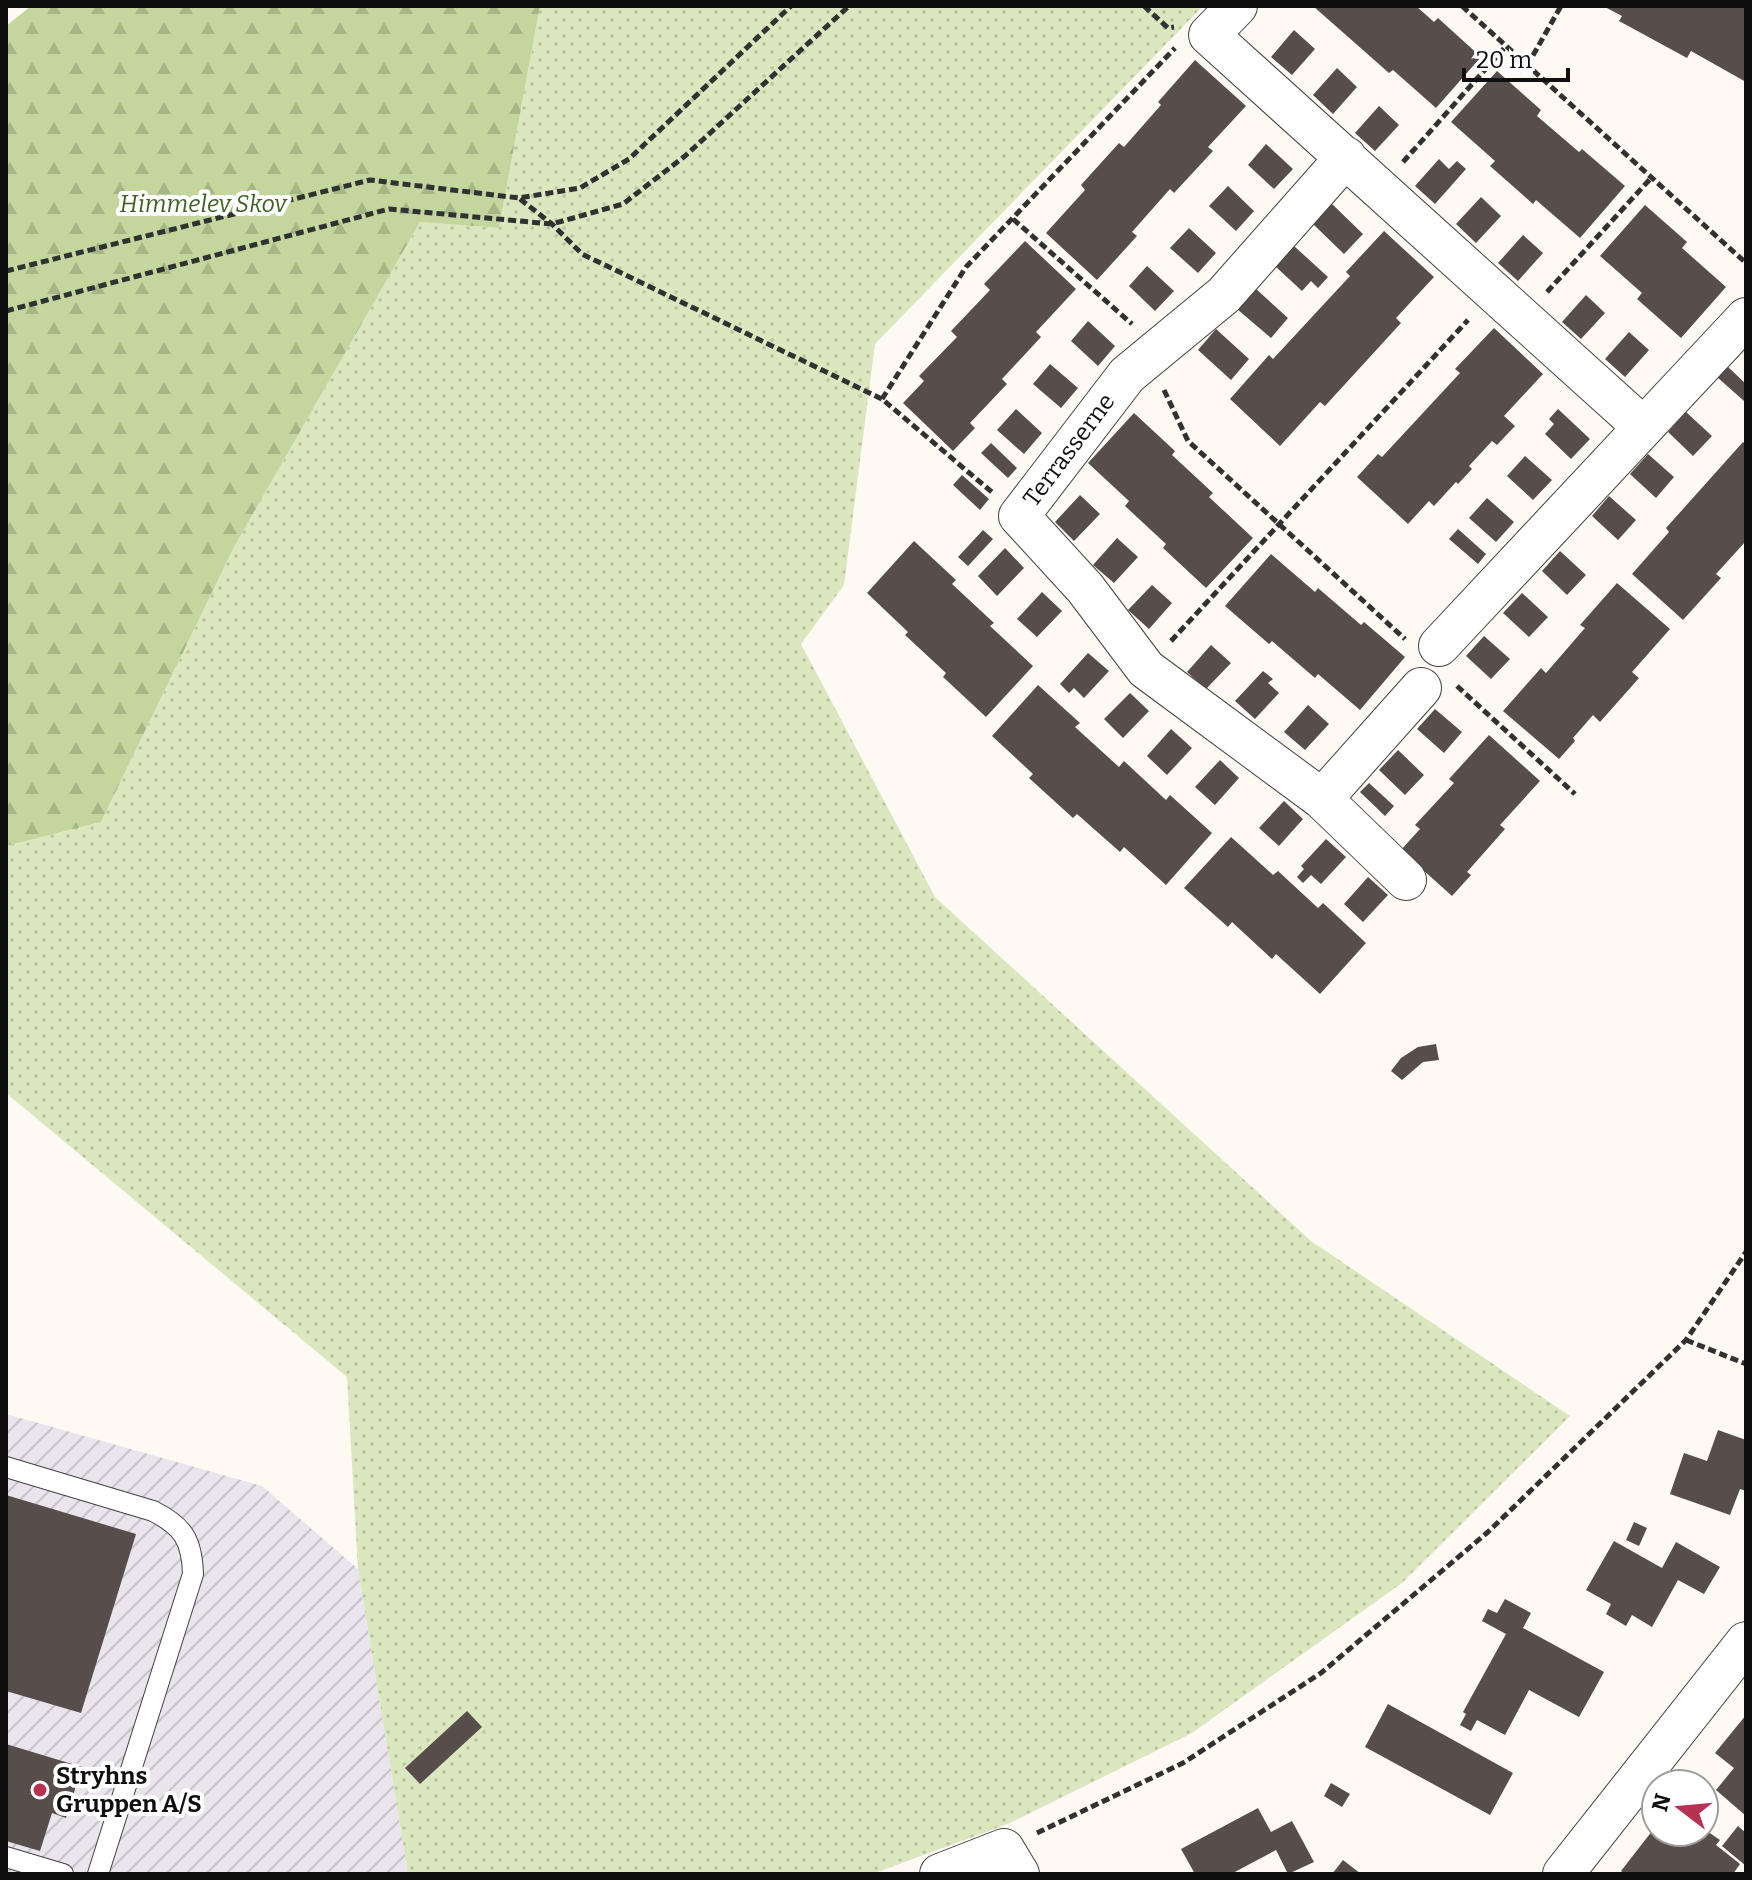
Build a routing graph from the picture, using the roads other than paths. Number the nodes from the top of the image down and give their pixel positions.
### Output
1 (1237, 6) edge
2 (1346, 157) junction
3 (1746, 318) edge
4 (1642, 426) junction
5 (1423, 644) road end
6 (1437, 686) road end
7 (1322, 799) junction
8 (1406, 880) dead end
9 (6, 1467) edge
10 (1746, 1642) edge
11 (6, 1857) edge
12 (1012, 1862) edge
13 (63, 1874) edge
14 (98, 1874) edge
15 (940, 1874) edge
16 (1563, 1874) edge

1 - 2 street
2 - 4 street
2 - 7 street, Terrasserne
3 - 4 street
4 - 5 street
6 - 7 street
7 - 8 street, Terrasserne
9 - 14 lane
10 - 16 street
11 - 13 lane
12 - 15 street

